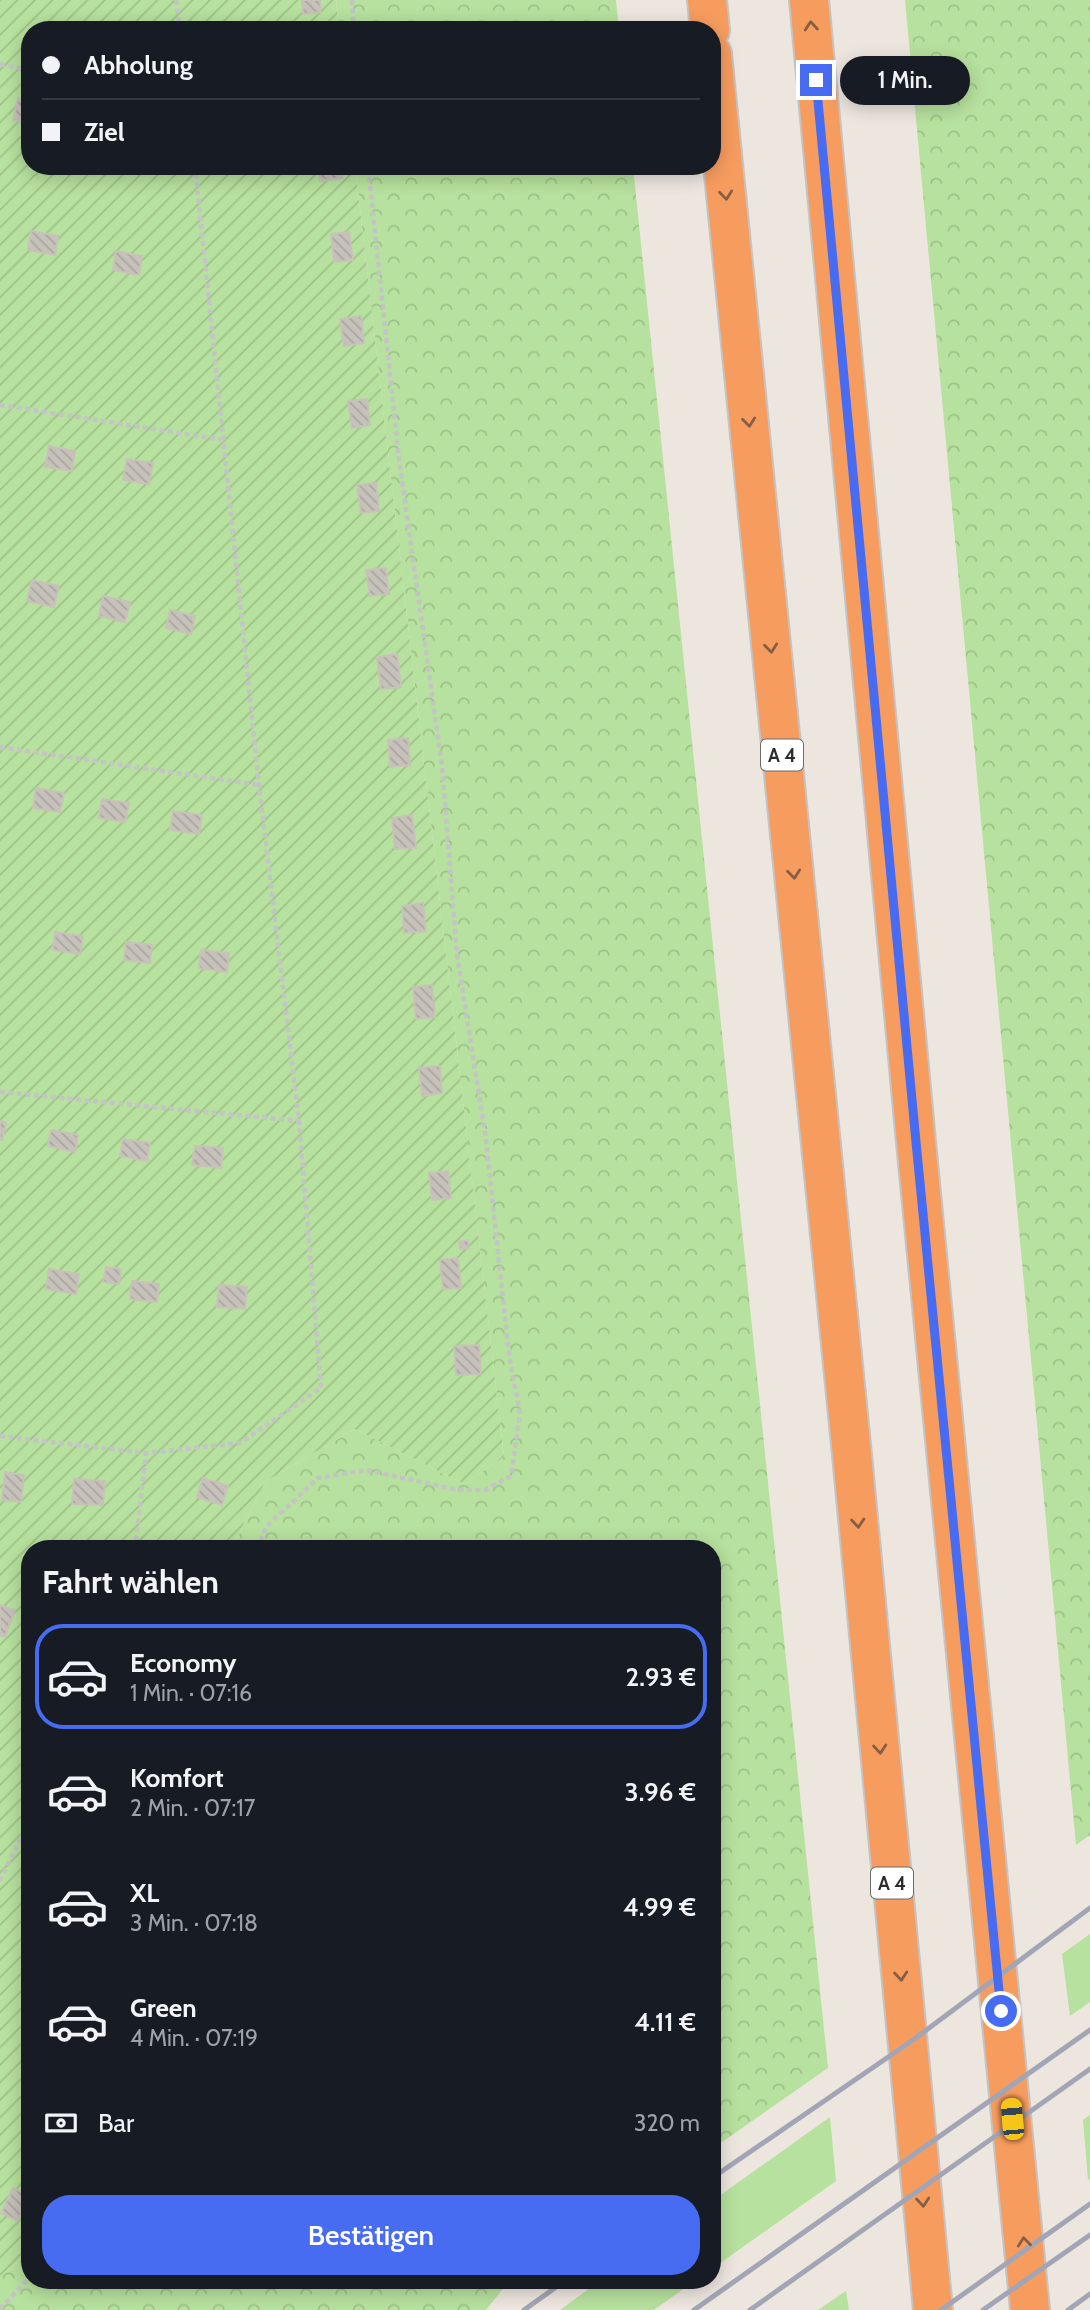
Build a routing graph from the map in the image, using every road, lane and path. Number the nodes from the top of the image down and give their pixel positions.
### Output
1 (176, 0) edge
2 (352, 0) edge
3 (707, 0) edge
4 (809, 0) edge
5 (179, 21) edge
6 (353, 21) edge
7 (709, 21) edge
8 (0, 64) edge
9 (21, 69) edge
10 (721, 144) edge
11 (196, 175) edge
12 (369, 175) edge
13 (0, 405) edge
14 (224, 440) junction
15 (0, 747) edge
16 (259, 785) junction
17 (0, 1092) edge
18 (299, 1121) junction
19 (0, 1436) edge
20 (146, 1453) junction
21 (136, 1540) edge
22 (261, 1540) edge
23 (21, 1837) edge
24 (0, 1881) edge
25 (21, 2287) edge
26 (0, 2309) edge
27 (933, 2310) edge
28 (1030, 2310) edge

1 - 5 path
2 - 6 path
3 - 7 highway
28 -> 4 highway
8 - 9 path
10 -> 27 highway, A 4
11 - 14 path
12 - 22 path
13 - 14 path
14 - 16 path
15 - 16 path
16 - 18 path
17 - 18 path
18 - 20 path
19 - 20 path
20 - 21 path
23 - 24 path
25 - 26 path

